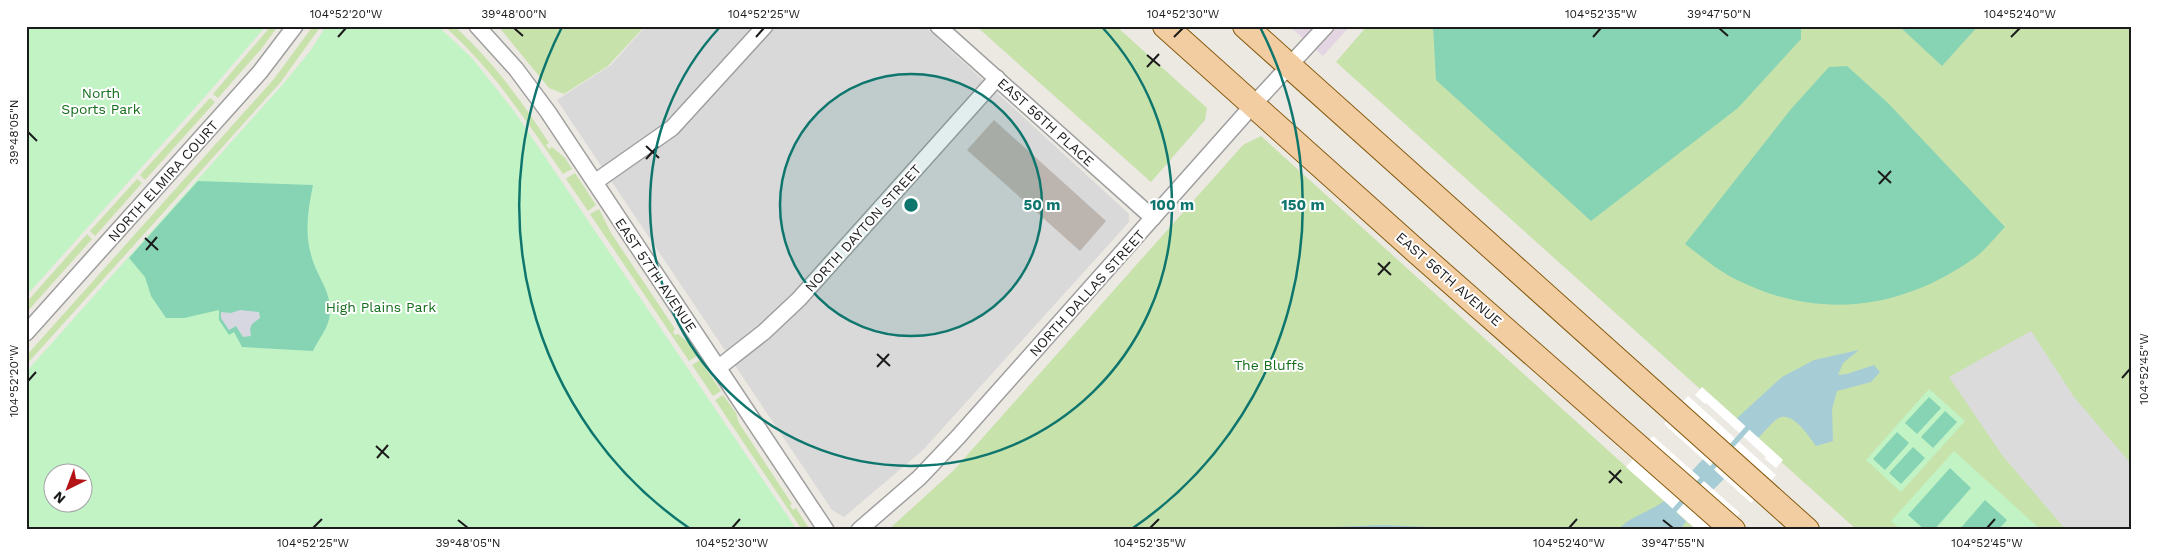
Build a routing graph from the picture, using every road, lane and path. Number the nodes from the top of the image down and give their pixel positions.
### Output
1 (295, 26) edge
2 (477, 26) edge
3 (765, 26) edge
4 (938, 26) edge
5 (1166, 26) edge
6 (1245, 26) edge
7 (1326, 26) edge
8 (1290, 66) junction
9 (997, 78) junction
10 (1253, 105) junction
11 (595, 182) junction
12 (1153, 218) junction
13 (26, 333) edge
14 (718, 368) junction
15 (1731, 528) edge
16 (826, 530) edge
17 (859, 530) edge
18 (1807, 530) edge

1 - 13 street, NORTH ELMIRA COURT
2 - 11 street, EAST 57TH AVENUE
3 - 11 street
4 - 9 street, EAST 56TH PLACE
5 - 10 main road, EAST 56TH AVENUE
6 - 8 main road
7 - 8 street, NORTH DALLAS STREET
8 - 10 street, NORTH DALLAS STREET
8 - 18 main road
9 - 12 street, EAST 56TH PLACE
9 - 14 street, NORTH DAYTON STREET
10 - 12 street, NORTH DALLAS STREET
10 - 15 main road, EAST 56TH AVENUE
11 - 14 street, EAST 57TH AVENUE
12 - 17 street, NORTH DALLAS STREET
14 - 16 street, EAST 57TH AVENUE

